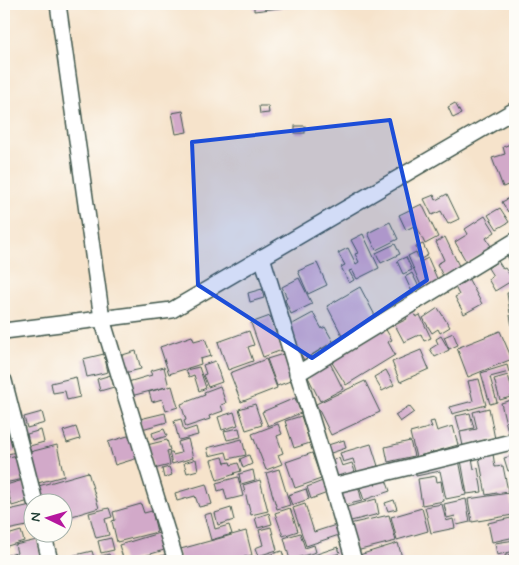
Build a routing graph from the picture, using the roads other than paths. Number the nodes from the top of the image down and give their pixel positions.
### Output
1 (58, 4) edge
2 (515, 110) edge
3 (515, 240) edge
4 (262, 257) junction
5 (102, 319) junction
6 (4, 331) edge
7 (298, 374) junction
8 (4, 381) edge
9 (515, 441) edge
10 (332, 486) junction
11 (32, 492) edge
12 (45, 542) edge
13 (50, 561) edge
14 (176, 561) edge
15 (354, 561) edge

1 - 5 street
2 - 4 street
3 - 7 street
4 - 5 street
4 - 7 street
5 - 6 street
5 - 14 street
7 - 10 street
8 - 11 street
9 - 10 street
10 - 15 street
12 - 13 street

